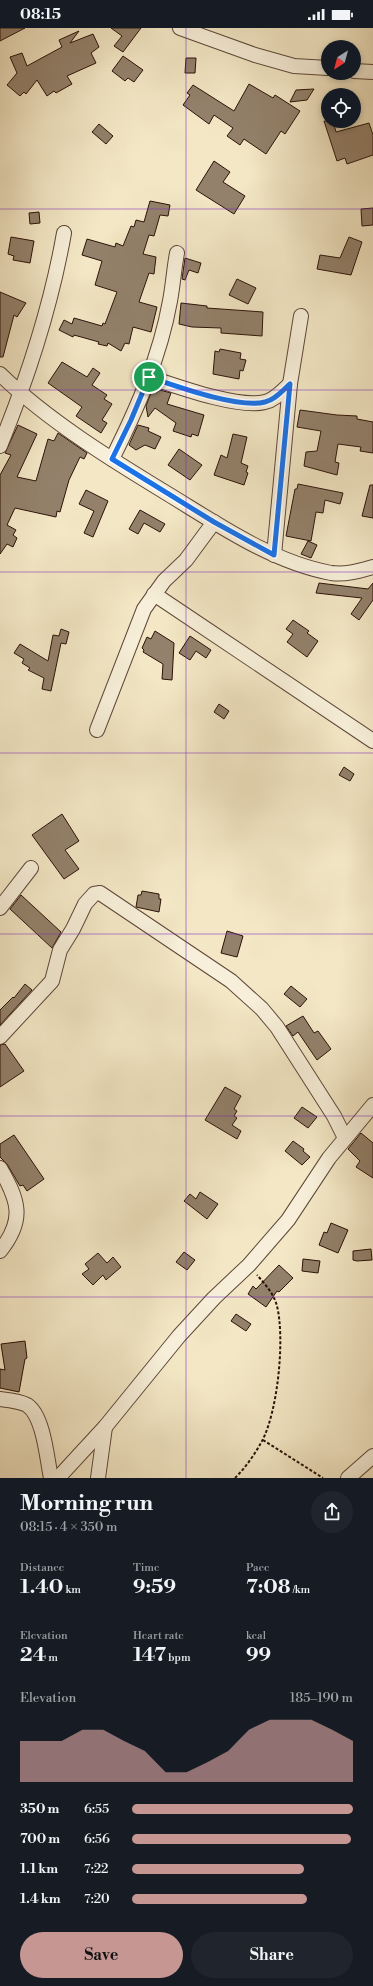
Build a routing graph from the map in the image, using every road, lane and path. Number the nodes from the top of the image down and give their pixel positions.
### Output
1 (180, 28) edge
2 (321, 68) edge
3 (361, 71) edge
4 (373, 72) edge
5 (64, 233) dead end
6 (177, 253) dead end
7 (301, 316) dead end
8 (0, 374) edge
9 (149, 377) junction
10 (290, 384) junction
11 (20, 394) junction
12 (0, 446) edge
13 (112, 459) junction
14 (214, 522) junction
15 (274, 555) junction
16 (373, 567) edge
17 (154, 594) junction
18 (98, 730) dead end
19 (373, 741) edge
20 (31, 868) dead end
21 (0, 908) edge
22 (2, 1032) edge
23 (373, 1105) edge
24 (345, 1138) junction
25 (0, 1168) edge
26 (0, 1251) edge
27 (249, 1265) junction
28 (0, 1399) edge
29 (105, 1426) junction
30 (263, 1440) junction
31 (373, 1456) edge
32 (51, 1478) edge
33 (58, 1478) edge
34 (98, 1478) edge
35 (235, 1478) edge
36 (323, 1478) edge
37 (348, 1478) edge

1 - 2 street
3 - 4 street
5 - 11 street
6 - 9 street
7 - 10 street
8 - 11 street
9 - 10 street
9 - 13 street
10 - 15 street
11 - 12 street
11 - 13 street
13 - 14 street
14 - 15 street
14 - 17 street
15 - 16 street
17 - 18 street
17 - 19 street
20 - 21 street
22 - 24 street
23 - 24 street
24 - 27 street
25 - 26 street
27 - 29 street
27 - 30 path
28 - 32 street
29 - 33 street
29 - 34 street
30 - 35 path
30 - 36 path
31 - 37 street

